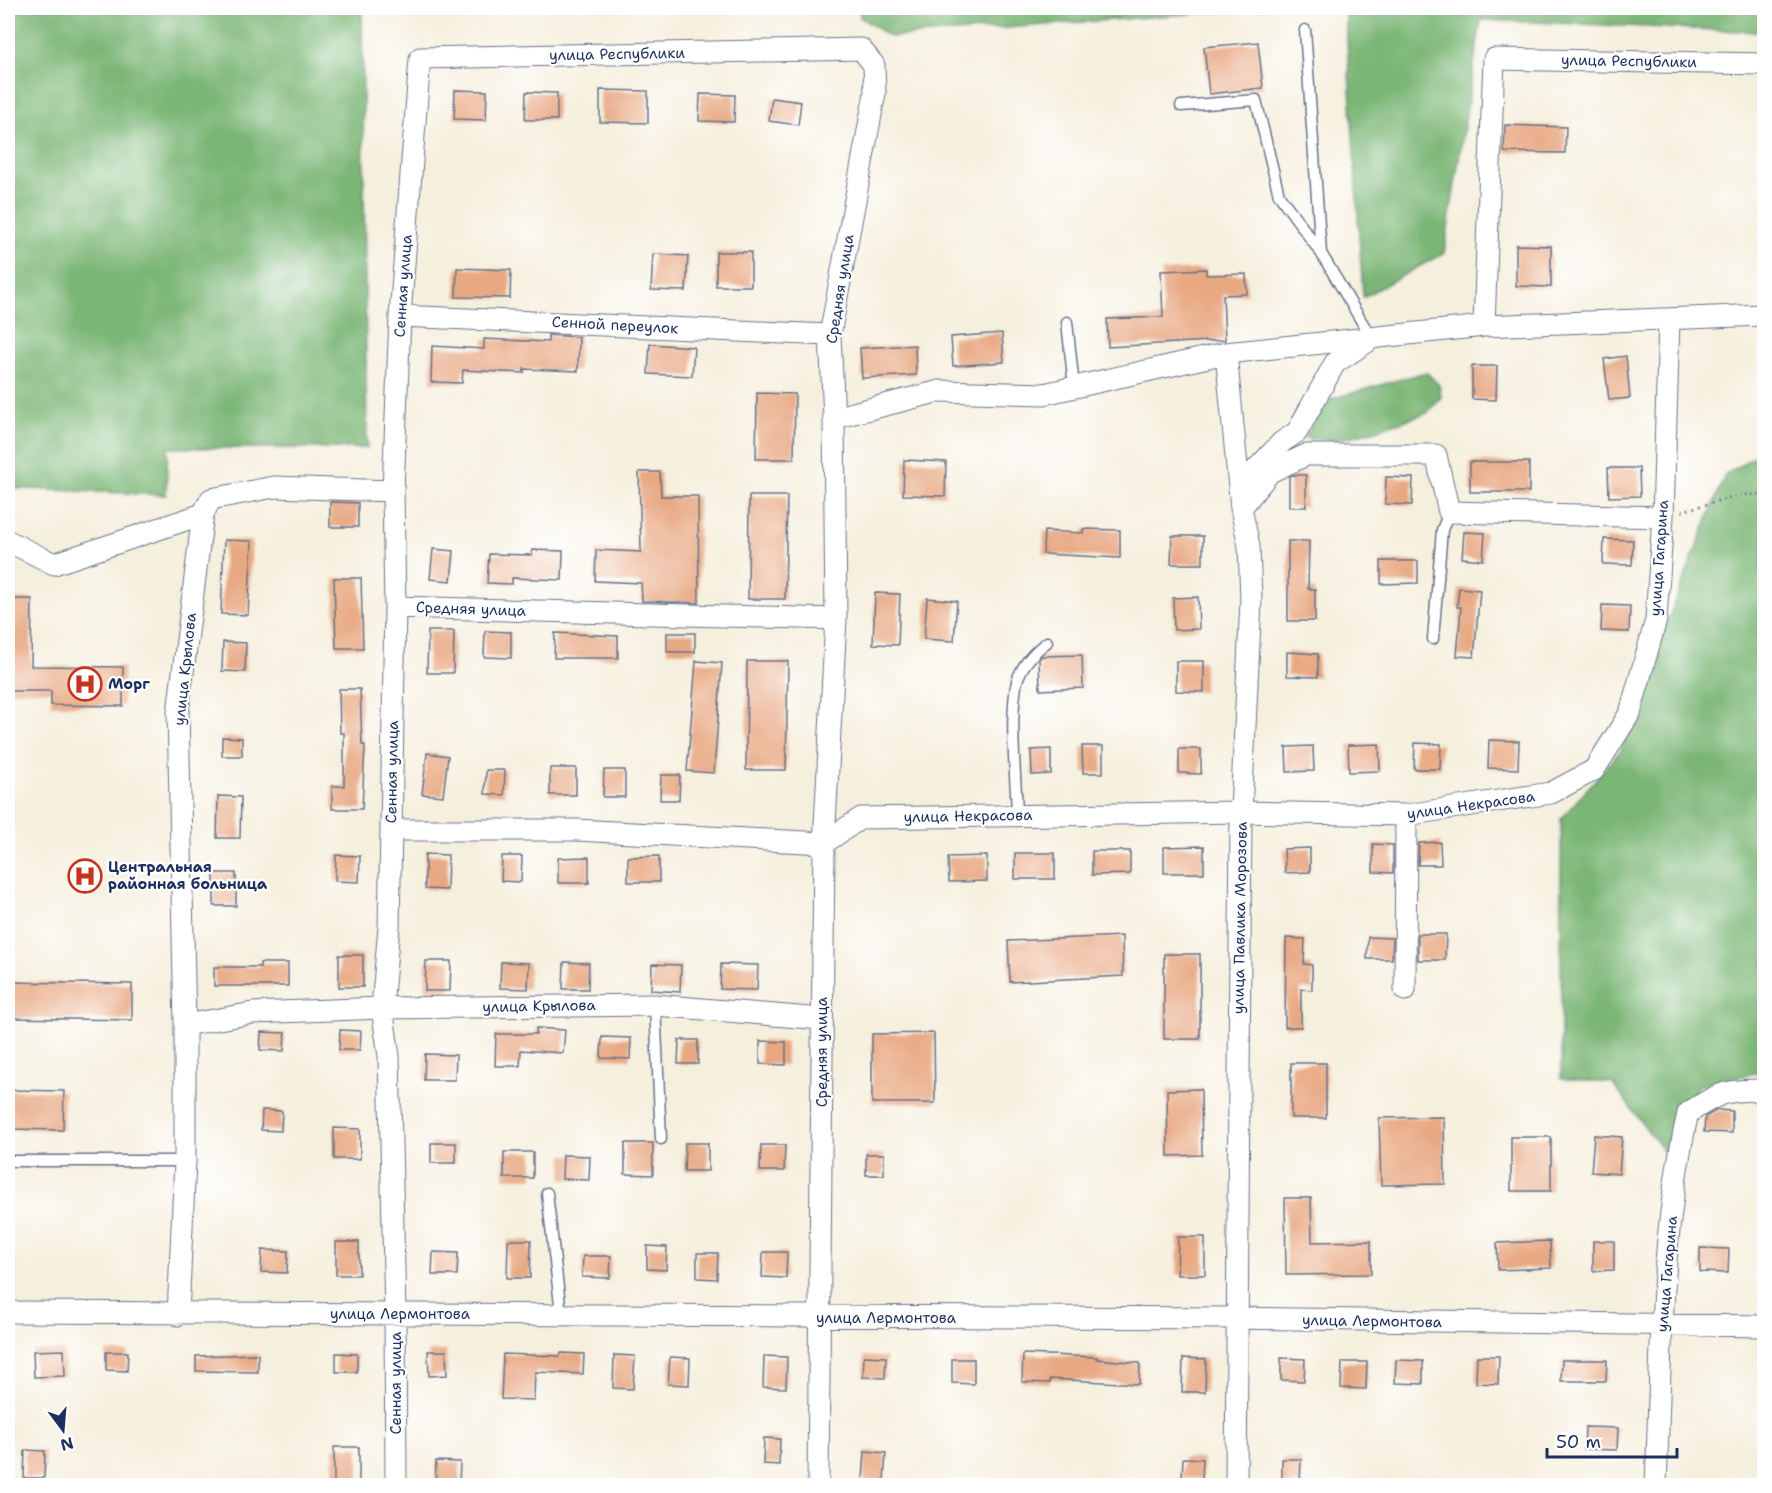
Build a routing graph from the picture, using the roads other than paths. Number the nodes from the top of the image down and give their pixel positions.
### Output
1 (1305, 30) dead end
2 (813, 51) joint
3 (420, 58) joint
4 (1764, 64) edge
5 (1181, 106) dead end
6 (1321, 253) junction
7 (1764, 315) edge
8 (400, 316) junction
9 (1669, 320) junction
10 (1066, 322) dead end
11 (1484, 326) junction
12 (830, 335) junction
13 (1372, 339) junction
14 (1226, 353) junction
15 (1074, 387) junction
16 (834, 418) junction
17 (393, 491) junction
18 (1241, 508) junction
19 (1449, 513) junction
20 (203, 514) junction
21 (1663, 517) junction
22 (8, 541) edge
23 (395, 607) junction
24 (836, 619) junction
25 (1433, 639) dead end
26 (1047, 642) dead end
27 (1551, 793) joint
28 (1241, 812) junction
29 (1017, 815) junction
30 (1406, 815) junction
31 (391, 830) junction
32 (824, 843) junction
33 (1405, 990) dead end
34 (655, 1005) junction
35 (382, 1008) junction
36 (822, 1018) junction
37 (185, 1025) junction
38 (1764, 1090) edge
39 (661, 1139) dead end
40 (8, 1161) edge
41 (185, 1161) junction
42 (547, 1194) dead end
43 (8, 1312) edge
44 (561, 1313) junction
45 (178, 1314) junction
46 (396, 1314) junction
47 (820, 1318) junction
48 (1235, 1318) junction
49 (1662, 1326) junction
50 (1764, 1326) edge
51 (396, 1485) edge
52 (818, 1485) edge
53 (1236, 1485) edge
54 (1656, 1485) edge

1 - 6 lane
2 - 3 street, улица Республики
2 - 12 street, Средняя улица
3 - 8 street, Сенная улица
4 - 11 street, улица Республики
5 - 6 lane
6 - 13 lane
7 - 9 street
8 - 12 street, Сенной переулок
8 - 17 street, Сенная улица
9 - 11 street
9 - 21 street, улица Гагарина
10 - 15 lane
11 - 13 street
12 - 16 street, Средняя улица
13 - 14 street
13 - 18 street
14 - 15 street
14 - 18 street, улица Павлика Морозова
15 - 16 street
16 - 24 street, Средняя улица
17 - 20 street
17 - 23 street, Сенная улица
18 - 19 street
18 - 28 street, улица Павлика Морозова
19 - 21 street
19 - 25 lane
20 - 22 street
20 - 37 street, улица Крылова
21 - 27 street, улица Гагарина
23 - 24 street, Средняя улица
23 - 31 street, Сенная улица
24 - 32 street, Средняя улица
26 - 29 lane
27 - 30 street, улица Некрасова
28 - 29 street, улица Некрасова
28 - 30 street, улица Некрасова
28 - 48 street, улица Павлика Морозова
29 - 32 street, улица Некрасова
30 - 33 street
31 - 32 street
31 - 35 street, Сенная улица
32 - 36 street, Средняя улица
34 - 35 street, улица Крылова
34 - 36 street, улица Крылова
34 - 39 lane
35 - 37 street, улица Крылова
35 - 46 street, Сенная улица
36 - 47 street, Средняя улица
37 - 41 street, улица Крылова
38 - 49 street, улица Гагарина
40 - 41 lane
41 - 45 street, улица Крылова
42 - 44 lane
43 - 45 street, улица Лермонтова
44 - 46 street, улица Лермонтова
44 - 47 street, улица Лермонтова
45 - 46 street, улица Лермонтова
46 - 51 street, Сенная улица
47 - 48 street, улица Лермонтова
47 - 52 street, Средняя улица
48 - 49 street, улица Лермонтова
48 - 53 street, улица Павлика Морозова
49 - 50 street, улица Лермонтова
49 - 54 street, улица Гагарина

